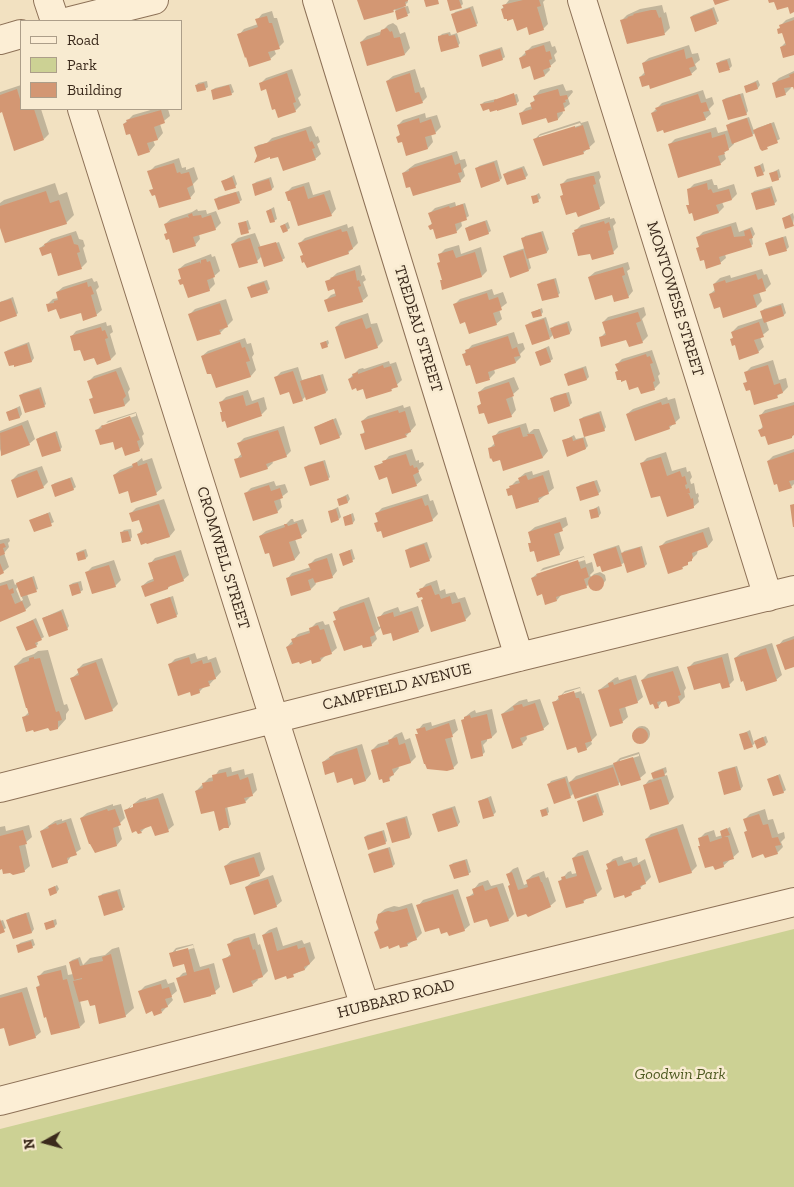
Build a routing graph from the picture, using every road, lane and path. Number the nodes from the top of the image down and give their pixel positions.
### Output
1 (48, 0) edge
2 (154, 0) edge
3 (317, 0) edge
4 (582, 0) edge
5 (55, 20) edge
6 (74, 20) edge
7 (20, 34) edge
8 (0, 40) edge
9 (82, 110) edge
10 (781, 594) edge
11 (519, 657) junction
12 (273, 718) junction
13 (2, 781) edge
14 (794, 902) edge
15 (366, 1006) junction
16 (0, 1101) edge

1 - 5 street
2 - 6 street
3 - 11 street, TREDEAU STREET
4 - 10 street, MONTOWESE STREET
7 - 8 street
9 - 12 street, CROMWELL STREET
10 - 11 street, CAMPFIELD AVENUE
11 - 12 street, CAMPFIELD AVENUE
12 - 13 street, CAMPFIELD AVENUE
12 - 15 street, CROMWELL STREET
14 - 15 street, HUBBARD ROAD
15 - 16 street, HUBBARD ROAD

